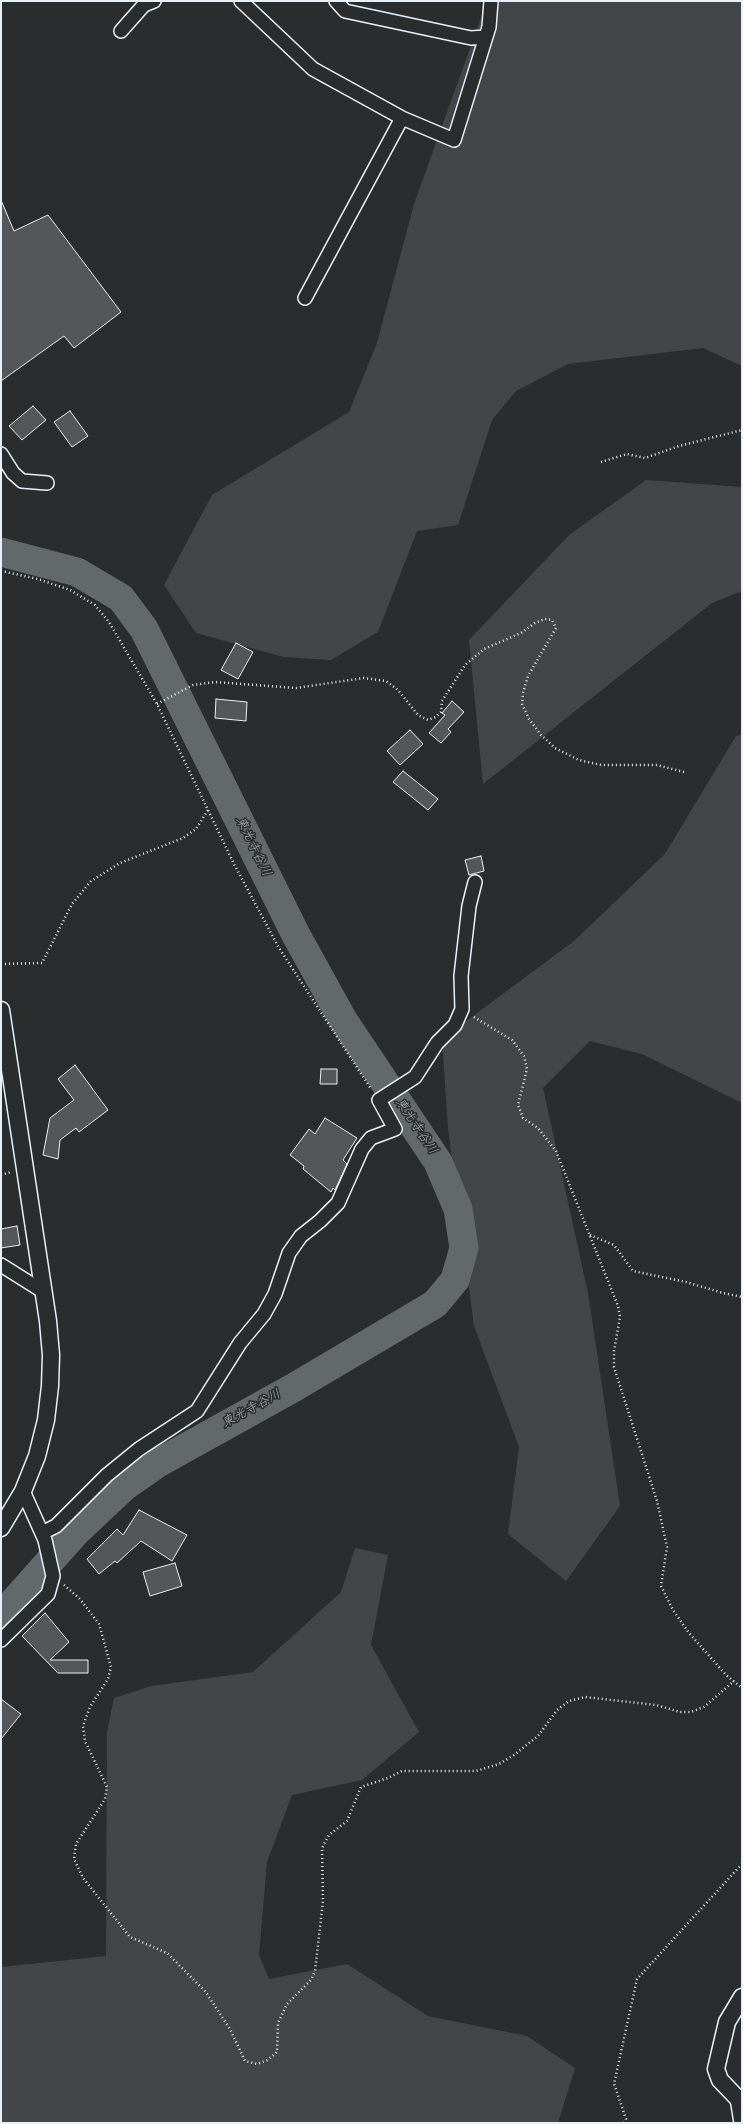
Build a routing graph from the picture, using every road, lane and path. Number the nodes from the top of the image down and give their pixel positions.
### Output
1 (154, 1) edge
2 (241, 1) edge
3 (336, 1) edge
4 (491, 1) edge
5 (253, 6) edge
6 (121, 31) dead end
7 (486, 37) junction
8 (402, 118) junction
9 (305, 298) dead end
10 (742, 430) edge
11 (1, 454) edge
12 (601, 462) dead end
13 (47, 483) dead end
14 (1, 571) edge
15 (157, 704) junction
16 (684, 772) dead end
17 (208, 810) junction
18 (475, 882) dead end
19 (1, 964) edge
20 (462, 1009) junction
21 (1, 1010) edge
22 (379, 1100) junction
23 (589, 1234) junction
24 (1, 1265) edge
25 (44, 1292) junction
26 (742, 1297) edge
27 (23, 1491) junction
28 (1, 1528) edge
29 (43, 1537) junction
30 (53, 1576) junction
31 (1, 1640) edge
32 (734, 1681) junction
33 (742, 1688) edge
34 (742, 1864) edge
35 (742, 1997) edge
36 (740, 2100) edge
37 (624, 2123) edge
38 (741, 2123) edge

1 - 6 street
2 - 5 street
3 - 7 street
4 - 7 street
5 - 8 street
7 - 8 street
8 - 9 street
10 - 12 path
11 - 13 street
14 - 15 path
15 - 16 path
15 - 17 path
17 - 19 path
17 - 22 path
18 - 20 street
20 - 22 street
20 - 23 path
21 - 25 street
22 - 29 street
23 - 26 path
23 - 32 path
24 - 25 street
25 - 27 street
27 - 28 street
27 - 29 street
29 - 30 street
30 - 31 street
30 - 32 path
32 - 33 path
34 - 37 path
35 - 36 street
36 - 38 street

